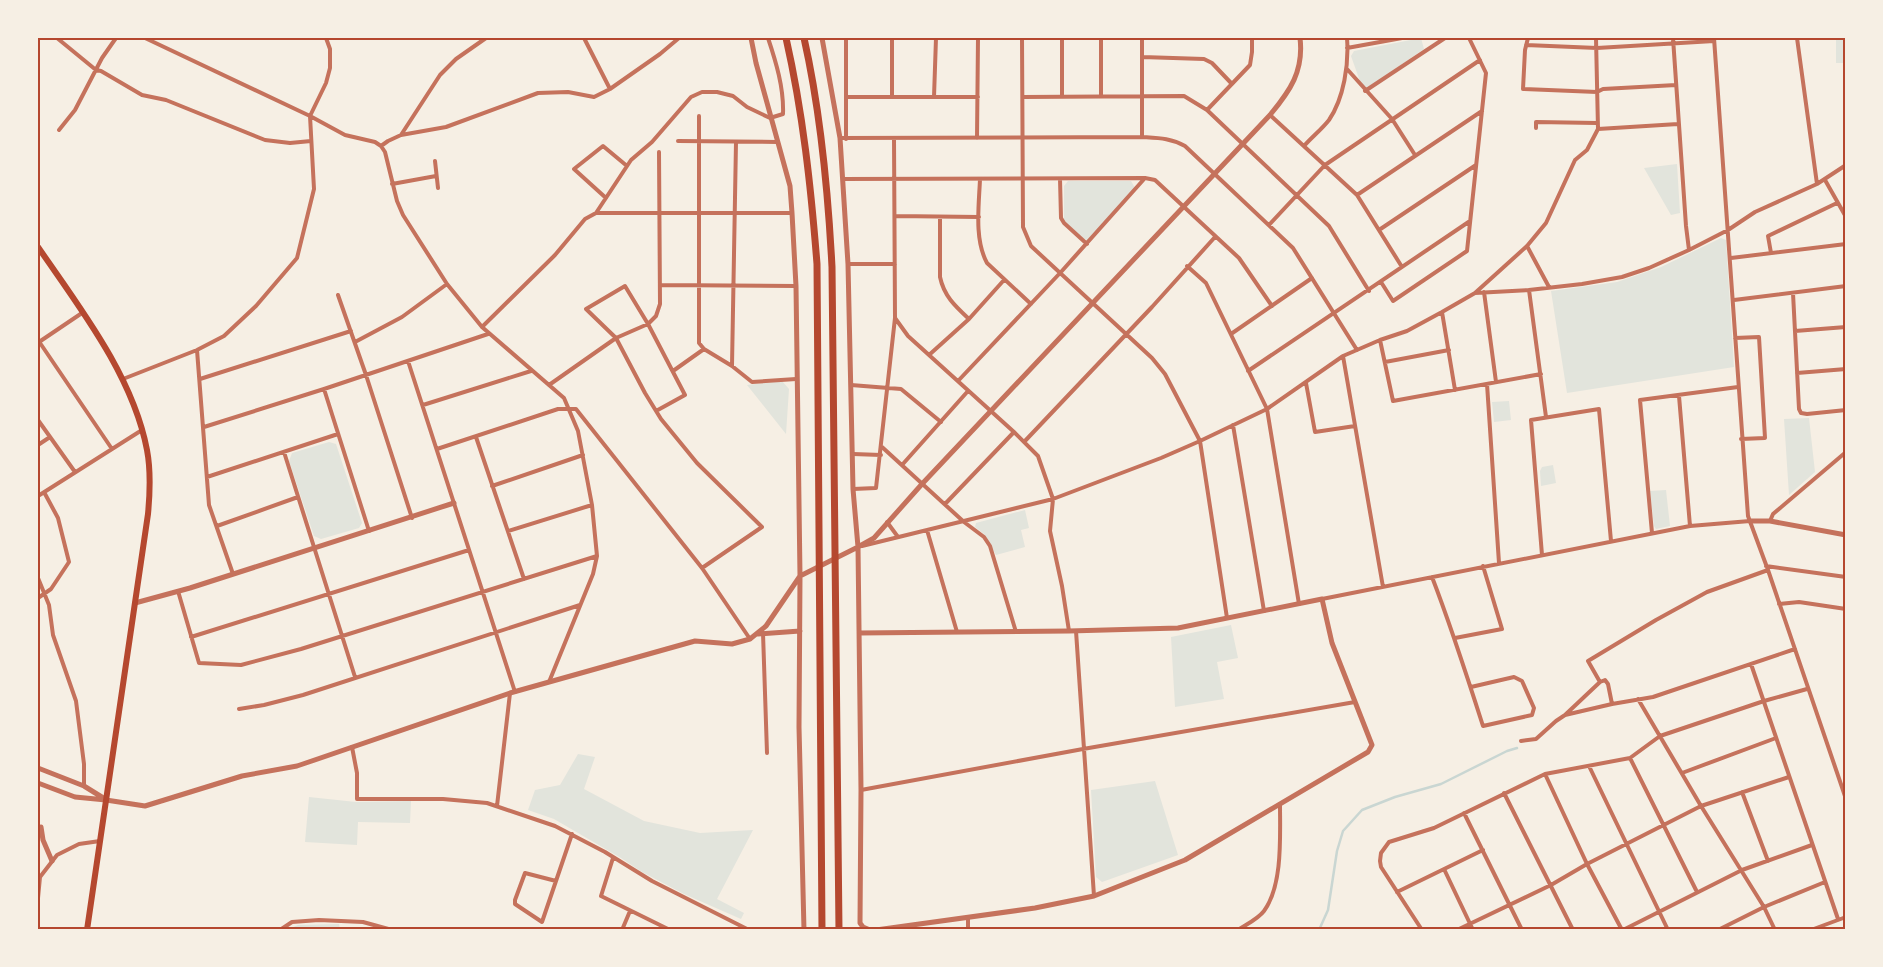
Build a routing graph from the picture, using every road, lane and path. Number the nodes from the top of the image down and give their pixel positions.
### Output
1 (58, 38) edge
2 (116, 38) edge
3 (144, 38) edge
4 (326, 38) edge
5 (486, 38) edge
6 (584, 38) edge
7 (679, 38) edge
8 (751, 38) edge
9 (768, 38) edge
10 (786, 38) edge
11 (804, 38) edge
12 (822, 38) edge
13 (846, 38) edge
14 (892, 38) edge
15 (936, 38) edge
16 (978, 38) edge
17 (1022, 38) edge
18 (1062, 38) edge
19 (1100, 38) edge
20 (1142, 38) edge
21 (1252, 38) edge
22 (1300, 38) edge
23 (1347, 38) edge
24 (1402, 38) edge
25 (1445, 38) edge
26 (1469, 38) edge
27 (1528, 38) edge
28 (1596, 38) edge
29 (1673, 38) edge
30 (1797, 38) edge
31 (1714, 39) edge
32 (1674, 43) junction
33 (1526, 45) junction
34 (1348, 48) junction
35 (1597, 48) junction
36 (1142, 57) junction
37 (1480, 60) junction
38 (96, 70) junction
39 (1347, 70) junction
40 (1232, 84) junction
41 (1676, 85) junction
42 (610, 89) junction
43 (1365, 91) junction
44 (1596, 92) junction
45 (847, 97) junction
46 (892, 97) junction
47 (934, 97) junction
48 (978, 97) junction
49 (1022, 97) junction
50 (1062, 97) junction
51 (1101, 97) junction
52 (1142, 97) junction
53 (1207, 110) junction
54 (1482, 111) junction
55 (1270, 115) junction
56 (310, 116) junction
57 (699, 116) dead end
58 (770, 118) junction
59 (1392, 119) junction
60 (1597, 123) junction
61 (1678, 124) junction
62 (1536, 128) dead end
63 (1598, 129) junction
64 (59, 130) dead end
65 (401, 135) junction
66 (1142, 137) junction
67 (840, 138) junction
68 (846, 138) junction
69 (894, 138) junction
70 (977, 138) junction
71 (1023, 138) junction
72 (311, 141) junction
73 (678, 141) dead end
74 (699, 141) junction
75 (736, 142) junction
76 (777, 142) junction
77 (1242, 145) junction
78 (381, 146) junction
79 (1304, 146) junction
80 (659, 152) dead end
81 (1415, 155) junction
82 (435, 161) dead end
83 (1846, 164) edge
84 (1325, 165) junction
85 (1476, 165) junction
86 (627, 166) junction
87 (1214, 174) junction
88 (436, 176) junction
89 (1145, 178) junction
90 (843, 179) junction
91 (894, 179) junction
92 (980, 179) junction
93 (1023, 179) junction
94 (1060, 179) junction
95 (1825, 180) junction
96 (392, 184) junction
97 (1817, 184) junction
98 (438, 188) dead end
99 (1297, 195) junction
100 (1357, 195) junction
101 (606, 198) junction
102 (1837, 203) junction
103 (1184, 206) junction
104 (596, 213) junction
105 (660, 213) junction
106 (699, 213) junction
107 (735, 213) junction
108 (792, 213) junction
109 (895, 216) junction
110 (940, 217) junction
111 (1846, 217) edge
112 (979, 218) junction
113 (1470, 221) junction
114 (1269, 225) junction
115 (1379, 230) junction
116 (1728, 230) junction
117 (1215, 237) junction
118 (1087, 244) junction
119 (1846, 244) edge
120 (1527, 246) junction
121 (38, 248) edge
122 (1689, 250) junction
123 (1771, 253) junction
124 (1731, 258) junction
125 (848, 264) junction
126 (895, 264) junction
127 (1187, 266) junction
128 (1402, 267) junction
129 (1061, 272) junction
130 (1312, 278) junction
131 (1004, 280) junction
132 (1380, 282) junction
133 (448, 284) junction
134 (660, 285) junction
135 (699, 286) junction
136 (734, 286) junction
137 (796, 286) junction
138 (1846, 286) edge
139 (1549, 287) junction
140 (1528, 290) junction
141 (1369, 291) junction
142 (1484, 292) junction
143 (1475, 293) junction
144 (1793, 293) junction
145 (338, 295) dead end
146 (1734, 300) junction
147 (1093, 303) junction
148 (1030, 304) junction
149 (1272, 306) junction
150 (1442, 312) junction
151 (82, 313) junction
152 (1334, 313) junction
153 (895, 318) junction
154 (969, 319) junction
155 (648, 324) junction
156 (482, 327) junction
157 (1846, 327) edge
158 (351, 331) junction
159 (1795, 331) junction
160 (488, 334) junction
161 (1125, 334) junction
162 (1231, 334) junction
163 (616, 338) junction
164 (1735, 338) junction
165 (1380, 340) junction
166 (38, 341) edge
167 (355, 342) junction
168 (197, 350) junction
169 (704, 350) junction
170 (1356, 350) junction
171 (1448, 350) junction
172 (929, 354) junction
173 (1343, 356) junction
174 (408, 361) junction
175 (1385, 362) junction
176 (732, 366) junction
177 (1846, 369) edge
178 (532, 371) junction
179 (673, 371) junction
180 (1248, 371) junction
181 (1797, 372) junction
182 (1541, 374) junction
183 (366, 375) junction
184 (123, 379) junction
185 (796, 379) junction
186 (200, 380) junction
187 (958, 382) junction
188 (1496, 382) junction
189 (1306, 383) junction
190 (1487, 384) junction
191 (851, 385) junction
192 (549, 386) junction
193 (1738, 387) junction
194 (888, 388) junction
195 (324, 389) junction
196 (1455, 390) junction
197 (968, 391) junction
198 (1679, 396) junction
199 (423, 405) junction
200 (569, 408) junction
201 (1266, 409) junction
202 (1846, 410) edge
203 (656, 411) junction
204 (991, 412) junction
205 (1546, 417) junction
206 (38, 420) edge
207 (941, 422) junction
208 (1233, 425) junction
209 (1355, 426) junction
210 (204, 427) junction
211 (142, 430) junction
212 (1014, 432) junction
213 (338, 434) junction
214 (50, 437) junction
215 (476, 437) junction
216 (1741, 439) junction
217 (1200, 441) junction
218 (1024, 442) junction
219 (38, 445) edge
220 (882, 447) junction
221 (112, 449) junction
222 (437, 449) junction
223 (284, 452) junction
224 (1846, 452) edge
225 (583, 454) junction
226 (853, 454) junction
227 (881, 455) junction
228 (902, 465) junction
229 (75, 472) junction
230 (207, 477) junction
231 (922, 484) junction
232 (492, 486) junction
233 (853, 489) junction
234 (44, 492) junction
235 (38, 496) edge
236 (298, 497) junction
237 (1053, 499) junction
238 (454, 503) junction
239 (945, 504) junction
240 (592, 505) junction
241 (412, 518) junction
242 (1750, 521) junction
243 (1770, 521) junction
244 (888, 522) junction
245 (964, 522) junction
246 (216, 526) junction
247 (1690, 526) junction
248 (927, 530) junction
249 (369, 531) junction
250 (508, 531) junction
251 (1652, 533) junction
252 (1846, 535) edge
253 (898, 537) junction
254 (1611, 541) junction
255 (858, 547) junction
256 (314, 548) junction
257 (469, 550) junction
258 (1542, 555) junction
259 (597, 556) junction
260 (1499, 563) junction
261 (1483, 566) junction
262 (702, 568) junction
263 (1767, 568) junction
264 (233, 574) junction
265 (800, 576) junction
266 (1432, 577) junction
267 (1846, 577) edge
268 (38, 578) edge
269 (524, 579) junction
270 (1384, 587) junction
271 (178, 591) junction
272 (483, 592) junction
273 (44, 594) junction
274 (329, 594) junction
275 (38, 598) edge
276 (1322, 599) junction
277 (135, 604) junction
278 (1298, 604) junction
279 (1779, 604) junction
280 (580, 605) junction
281 (1846, 609) edge
282 (1264, 611) junction
283 (1227, 618) junction
284 (800, 631) junction
285 (1069, 631) junction
286 (1076, 631) junction
287 (859, 632) junction
288 (957, 632) junction
289 (1016, 632) junction
290 (496, 633) junction
291 (761, 634) junction
292 (191, 636) junction
293 (342, 636) junction
294 (1456, 638) junction
295 (750, 639) junction
296 (1795, 649) junction
297 (1751, 664) junction
298 (355, 677) junction
299 (549, 682) junction
300 (1600, 682) junction
301 (1471, 687) junction
302 (1807, 689) junction
303 (512, 693) junction
304 (1638, 699) junction
305 (1764, 701) junction
306 (1355, 702) junction
307 (1612, 704) junction
308 (239, 709) dead end
309 (1565, 715) junction
310 (1660, 736) junction
311 (1776, 738) junction
312 (1521, 741) dead end
313 (352, 747) junction
314 (1083, 749) junction
315 (767, 753) dead end
316 (1630, 758) junction
317 (1589, 766) junction
318 (38, 768) edge
319 (1682, 773) junction
320 (1545, 774) junction
321 (1789, 777) junction
322 (38, 783) edge
323 (84, 786) junction
324 (861, 790) junction
325 (1742, 792) junction
326 (1504, 793) junction
327 (1846, 799) edge
328 (106, 800) junction
329 (1280, 804) junction
330 (497, 806) junction
331 (1701, 806) junction
332 (1464, 813) junction
333 (1664, 826) junction
334 (41, 827) dead end
335 (572, 834) junction
336 (100, 841) junction
337 (1626, 845) junction
338 (1812, 845) junction
339 (1483, 850) junction
340 (613, 858) junction
341 (52, 861) junction
342 (1768, 861) junction
343 (1587, 864) junction
344 (1444, 869) junction
345 (1742, 870) junction
346 (39, 877) edge
347 (556, 881) junction
348 (1825, 882) junction
349 (1551, 885) junction
350 (1397, 892) junction
351 (1697, 892) junction
352 (1094, 896) junction
353 (38, 898) edge
354 (1509, 904) junction
355 (1764, 907) junction
356 (630, 910) junction
357 (1659, 911) junction
358 (1846, 917) edge
359 (968, 918) junction
360 (1838, 919) junction
361 (1470, 923) junction
362 (863, 928) edge
363 (749, 929) edge
364 (87, 930) edge
365 (280, 930) edge
366 (392, 930) edge
367 (622, 930) edge
368 (670, 930) edge
369 (804, 930) edge
370 (822, 930) edge
371 (839, 930) edge
372 (870, 930) edge
373 (876, 930) edge
374 (968, 930) edge
375 (1238, 930) edge
376 (1422, 930) edge
377 (1457, 930) edge
378 (1473, 930) edge
379 (1522, 930) edge
380 (1574, 930) edge
381 (1623, 930) edge
382 (1668, 930) edge
383 (1718, 930) edge
384 (1775, 930) edge
385 (1811, 930) edge

1 - 38 street
2 - 38 street
3 - 56 street
4 - 56 street
5 - 65 street
6 - 42 street
7 - 42 street
8 - 58 street
9 - 58 street
10 - 370 highway
11 - 371 highway
12 - 67 street
13 - 45 street
14 - 46 street
15 - 47 street
16 - 48 street
17 - 49 street
18 - 50 street
19 - 51 street
20 - 36 street
21 - 40 street
22 - 55 street
23 - 34 street
24 - 34 street
25 - 43 street
26 - 37 street
27 - 33 street
28 - 35 street
29 - 32 street
30 - 97 street
31 - 32 street
31 - 116 street
32 - 35 street
32 - 41 street
33 - 35 street
33 - 44 street
34 - 39 street
35 - 44 street
36 - 40 street
36 - 52 street
37 - 54 street
37 - 59 street
38 - 64 street
38 - 72 street
39 - 43 street
39 - 79 street
40 - 53 street
41 - 44 street
41 - 61 street
42 - 65 street
43 - 59 street
44 - 60 street
45 - 46 street
45 - 68 street
46 - 47 street
47 - 48 street
48 - 70 street
49 - 50 street
49 - 71 street
50 - 51 street
51 - 52 street
52 - 53 street
52 - 66 street
53 - 77 street
54 - 81 street
54 - 85 street
55 - 77 street
55 - 79 street
56 - 72 street
56 - 78 street
57 - 74 street
58 - 76 street
58 - 86 street
59 - 81 street
59 - 84 street
60 - 62 street
60 - 63 street
61 - 63 street
61 - 122 street
63 - 120 street
65 - 78 street
66 - 71 street
66 - 87 street
67 - 68 street
67 - 90 street
68 - 69 street
69 - 70 street
69 - 91 street
70 - 71 street
71 - 93 street
72 - 168 street
73 - 74 street
74 - 75 street
74 - 106 street
75 - 76 street
75 - 107 street
76 - 108 street
77 - 87 street
77 - 99 street
78 - 96 street
79 - 84 street
80 - 105 street
81 - 100 street
82 - 88 street
83 - 95 street
84 - 99 street
84 - 100 street
85 - 113 street
85 - 115 street
86 - 101 street
86 - 101 street
87 - 103 street
87 - 114 street
88 - 96 street
88 - 98 street
89 - 94 street
89 - 103 street
89 - 118 street
90 - 91 street
90 - 125 street
91 - 92 street
91 - 109 street
92 - 93 street
92 - 112 street
93 - 94 street
93 - 129 street
94 - 118 street
95 - 97 street
95 - 102 street
96 - 133 street
97 - 116 street
99 - 114 street
99 - 141 street
100 - 115 street
101 - 104 street
102 - 111 street
102 - 123 street
103 - 117 street
103 - 147 street
104 - 105 street
104 - 156 street
105 - 106 street
105 - 134 street
106 - 107 street
106 - 135 street
107 - 108 street
107 - 136 street
108 - 137 street
109 - 110 street
109 - 126 street
110 - 112 street
110 - 154 street
112 - 131 street
113 - 128 street
113 - 132 street
114 - 130 street
115 - 128 street
116 - 122 street
116 - 124 street
117 - 127 street
117 - 149 street
118 - 129 street
119 - 123 street
120 - 139 street
120 - 143 street
121 - 151 main road
122 - 139 street
123 - 124 street
124 - 146 street
125 - 126 street
125 - 191 street
126 - 153 street
127 - 161 street
127 - 162 street
128 - 132 street
129 - 147 street
129 - 148 street
130 - 149 street
130 - 152 street
131 - 148 street
131 - 154 street
132 - 141 street
133 - 156 street
133 - 167 street
134 - 135 street
134 - 155 street
135 - 136 street
135 - 169 street
136 - 137 street
136 - 176 street
137 - 185 street
138 - 144 street
139 - 140 street
140 - 142 street
140 - 182 street
141 - 152 street
142 - 143 street
142 - 188 street
143 - 150 street
144 - 146 street
144 - 159 street
145 - 158 street
146 - 164 street
147 - 161 street
147 - 204 street
148 - 187 street
149 - 162 street
150 - 165 street
150 - 171 street
151 - 166 street
151 - 184 main road
152 - 170 street
152 - 180 street
153 - 172 street
153 - 194 street
154 - 172 street
155 - 163 street
155 - 163 street
155 - 179 street
156 - 160 street
157 - 159 street
158 - 167 street
158 - 186 street
159 - 181 street
160 - 174 street
160 - 178 street
161 - 217 street
161 - 218 street
162 - 180 street
163 - 192 street
163 - 203 street
164 - 193 street
164 - 216 street
165 - 170 street
165 - 175 street
166 - 221 street
167 - 183 street
168 - 184 street
168 - 186 street
169 - 176 street
169 - 179 street
170 - 173 street
171 - 175 street
171 - 196 street
172 - 187 street
173 - 189 street
173 - 209 street
174 - 183 street
174 - 199 street
175 - 196 street
176 - 185 street
177 - 181 street
178 - 192 street
178 - 199 street
179 - 203 street
180 - 201 street
181 - 202 street
182 - 188 street
182 - 205 street
183 - 195 street
183 - 241 street
184 - 211 main road
185 - 265 street
186 - 210 street
187 - 197 street
188 - 190 street
189 - 201 street
189 - 209 street
190 - 196 street
190 - 260 street
191 - 194 street
191 - 226 street
192 - 200 street
193 - 198 street
193 - 216 street
194 - 207 street
194 - 220 street
195 - 210 street
195 - 213 street
197 - 204 street
197 - 207 street
198 - 247 street
198 - 251 street
199 - 222 street
200 - 215 street
200 - 225 street
200 - 262 street
201 - 208 street
201 - 278 street
203 - 262 street
204 - 212 street
204 - 231 street
205 - 254 street
205 - 258 street
206 - 214 street
207 - 228 street
208 - 217 street
208 - 282 street
209 - 270 street
210 - 230 street
211 - 221 street
211 - 277 main road
212 - 218 street
212 - 239 street
213 - 223 street
213 - 249 street
214 - 219 street
214 - 229 street
215 - 222 street
215 - 232 street
216 - 242 street
217 - 237 street
217 - 283 street
218 - 237 street
220 - 227 street
220 - 228 street
221 - 229 street
222 - 238 street
223 - 230 street
223 - 236 street
224 - 243 street
225 - 232 street
225 - 240 street
226 - 227 street
226 - 233 street
227 - 233 street
228 - 231 street
229 - 234 street
230 - 246 street
231 - 239 street
231 - 244 street
232 - 250 street
233 - 255 street
234 - 235 street
234 - 273 street
236 - 246 street
236 - 256 street
237 - 245 street
237 - 285 street
238 - 241 street
238 - 257 street
239 - 245 street
240 - 250 street
240 - 259 street
241 - 249 street
242 - 243 street
242 - 247 street
242 - 263 street
243 - 252 street
244 - 253 street
244 - 255 street
245 - 248 street
245 - 289 street
246 - 264 street
247 - 251 street
248 - 253 street
248 - 288 street
249 - 256 street
250 - 269 street
251 - 254 street
253 - 255 street
254 - 258 street
255 - 265 street
255 - 287 street
256 - 264 street
256 - 274 street
257 - 272 street
257 - 274 street
258 - 260 street
259 - 269 street
259 - 280 street
260 - 261 street
261 - 266 street
261 - 294 street
262 - 295 street
263 - 267 street
263 - 279 street
263 - 300 street
264 - 271 street
265 - 284 street
265 - 291 street
266 - 270 street
266 - 294 street
268 - 273 street
269 - 272 street
270 - 276 street
271 - 277 street
271 - 292 street
272 - 290 street
272 - 293 street
273 - 275 street
273 - 323 street
274 - 292 street
274 - 293 street
276 - 278 street
276 - 306 street
277 - 328 main road
278 - 282 street
279 - 281 street
279 - 296 street
280 - 290 street
280 - 299 street
282 - 283 street
283 - 286 street
284 - 291 street
284 - 369 street
285 - 286 street
285 - 289 street
286 - 314 street
287 - 288 street
287 - 324 street
288 - 289 street
290 - 298 street
290 - 303 street
291 - 295 street
291 - 315 street
292 - 293 street
293 - 298 street
294 - 301 street
295 - 299 street
296 - 297 street
296 - 302 street
297 - 304 street
297 - 305 street
298 - 308 street
299 - 303 street
300 - 307 street
300 - 309 street
301 - 301 street
302 - 305 street
302 - 327 street
303 - 313 street
303 - 330 street
304 - 307 street
304 - 310 street
305 - 310 street
305 - 311 street
306 - 314 street
306 - 329 street
307 - 309 street
309 - 312 street
310 - 316 street
310 - 319 street
311 - 319 street
311 - 321 street
313 - 328 street
313 - 330 street
314 - 324 street
314 - 352 street
316 - 317 street
316 - 333 street
317 - 320 street
317 - 337 street
318 - 323 street
319 - 331 street
320 - 326 street
320 - 343 street
321 - 325 street
321 - 338 street
322 - 328 street
323 - 328 street
324 - 362 street
325 - 331 street
325 - 342 street
326 - 332 street
326 - 349 street
328 - 336 main road
329 - 352 street
329 - 375 street
330 - 335 street
331 - 333 street
331 - 345 street
332 - 339 street
332 - 350 street
333 - 337 street
333 - 351 street
334 - 341 street
335 - 340 street
335 - 347 street
336 - 341 street
336 - 364 main road
337 - 343 street
337 - 357 street
338 - 342 street
338 - 348 street
339 - 344 street
339 - 354 street
340 - 356 street
340 - 363 street
341 - 346 street
342 - 345 street
343 - 349 street
343 - 381 street
344 - 350 street
344 - 361 street
345 - 351 street
345 - 355 street
346 - 353 street
347 - 347 street
348 - 355 street
348 - 360 street
349 - 354 street
349 - 380 street
350 - 376 street
351 - 357 street
352 - 359 street
354 - 361 street
354 - 379 street
355 - 383 street
355 - 384 street
356 - 367 street
356 - 368 street
357 - 381 street
357 - 382 street
358 - 360 street
359 - 373 street
359 - 374 street
360 - 385 street
361 - 377 street
361 - 378 street
362 - 372 street
365 - 366 street

